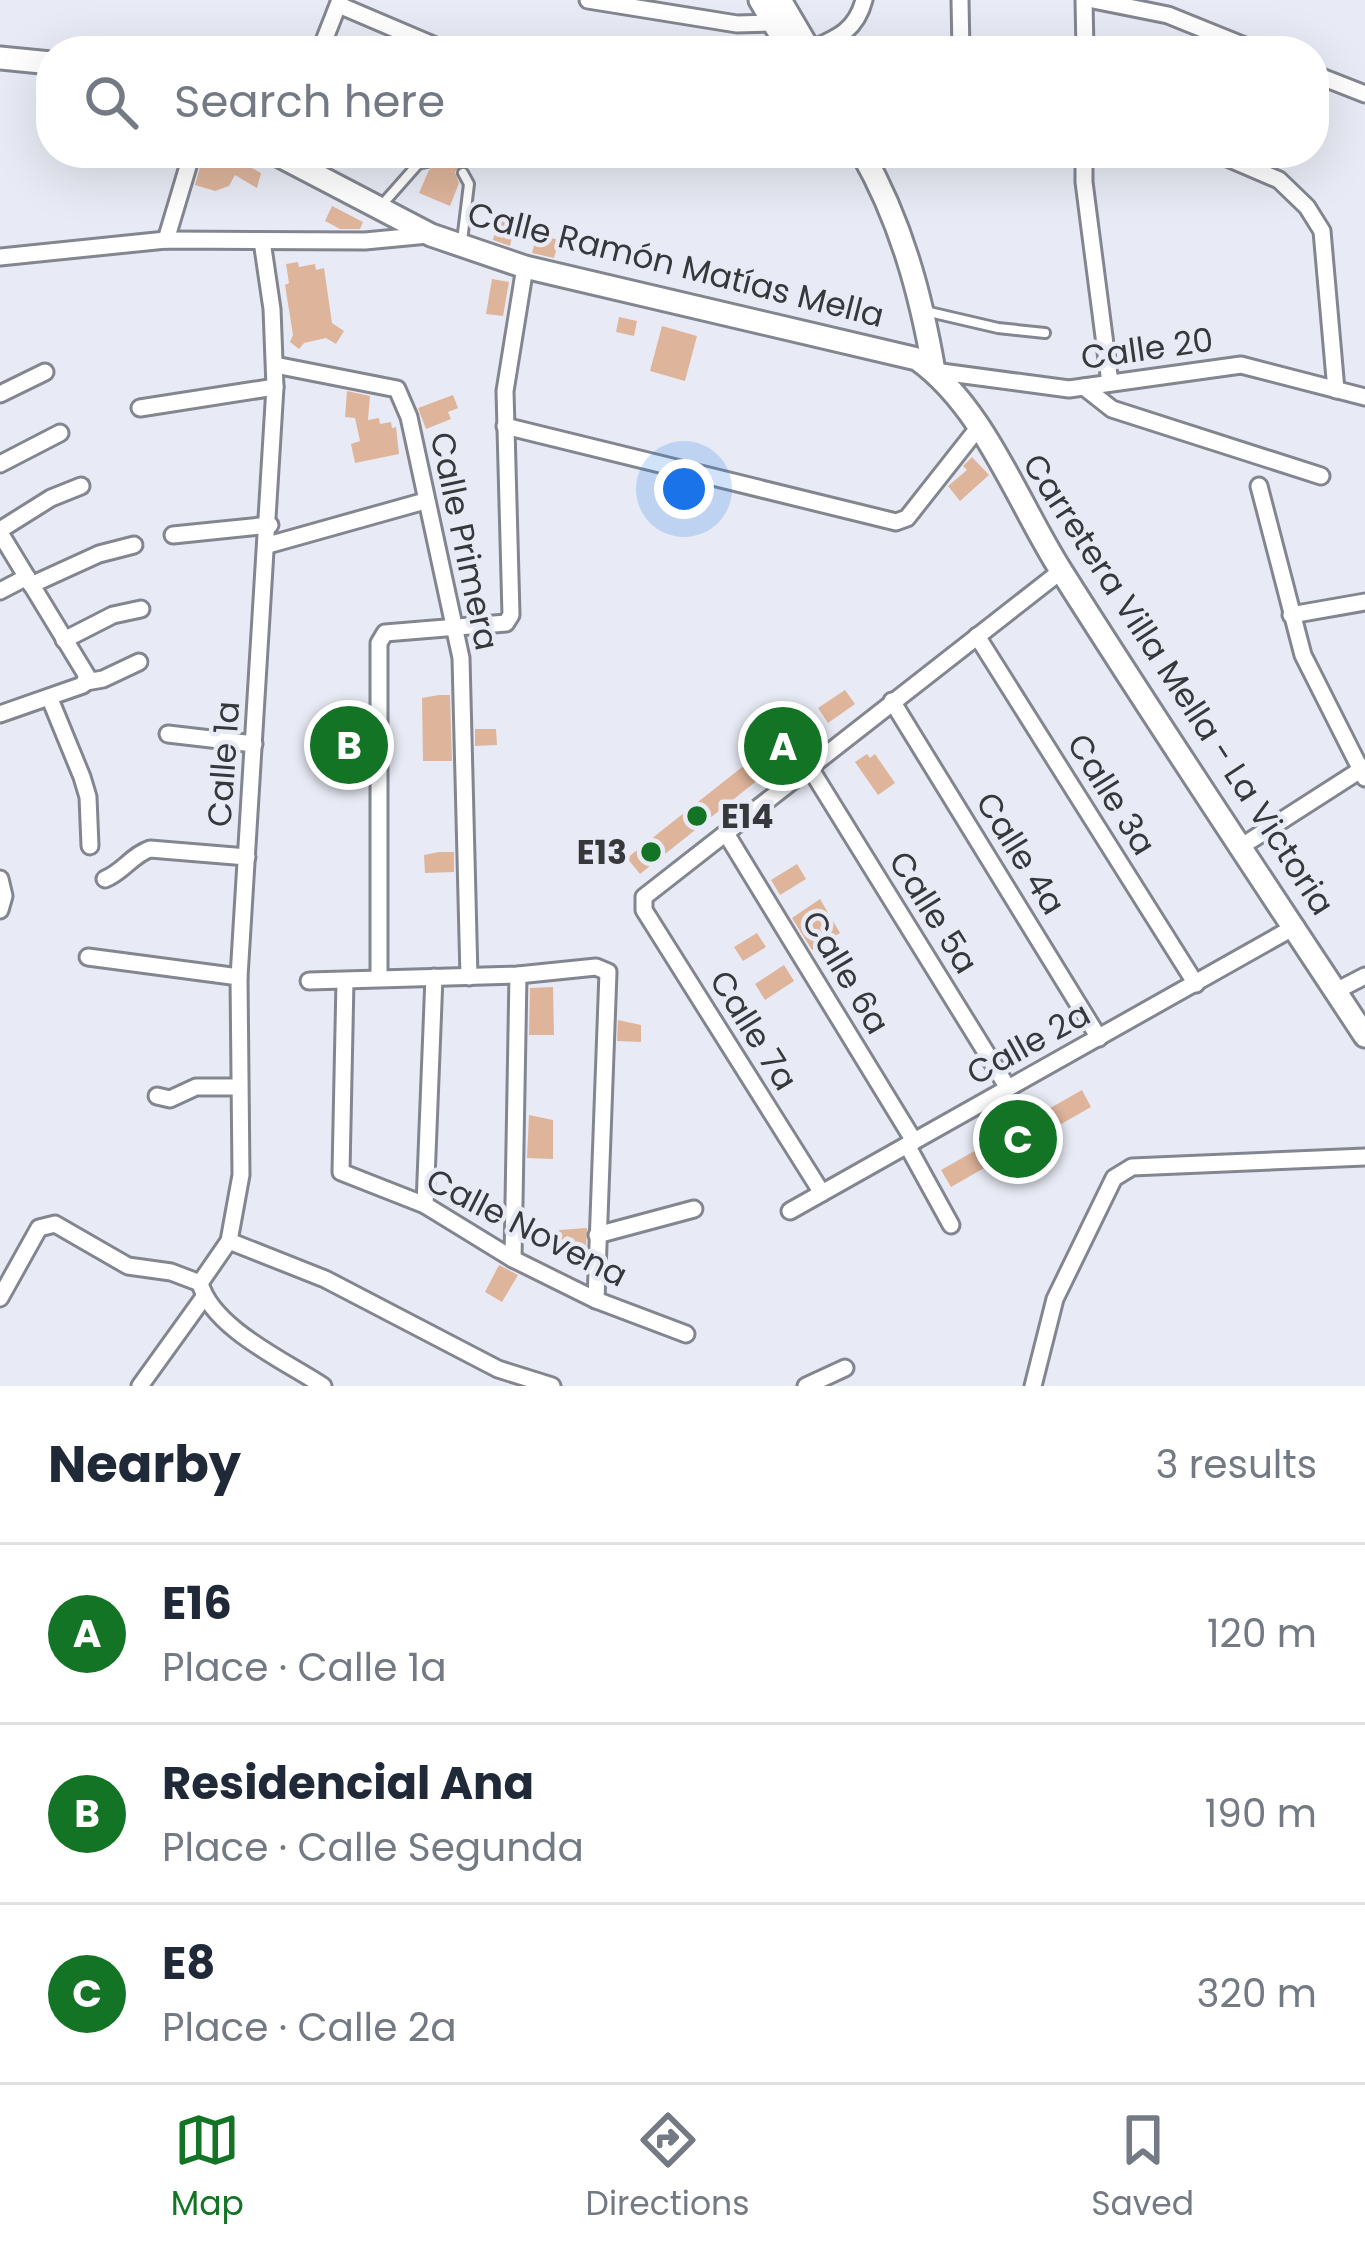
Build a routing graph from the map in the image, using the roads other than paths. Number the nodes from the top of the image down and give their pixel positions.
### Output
1 (588, 0) edge
2 (760, 0) edge
3 (780, 0) edge
4 (864, 0) edge
5 (960, 0) edge
6 (1089, 0) edge
7 (340, 3) edge
8 (773, 23) junction
9 (326, 36) edge
10 (414, 36) edge
11 (781, 36) edge
12 (802, 36) edge
13 (840, 36) edge
14 (961, 36) edge
15 (1086, 36) edge
16 (1220, 36) edge
17 (0, 58) edge
18 (36, 62) edge
19 (1329, 80) edge
20 (1365, 94) edge
21 (188, 168) edge
22 (303, 168) edge
23 (414, 168) edge
24 (870, 168) edge
25 (1084, 168) edge
26 (1251, 168) edge
27 (463, 173) dead end
28 (379, 208) junction
29 (431, 235) junction
30 (166, 240) junction
31 (262, 241) junction
32 (461, 247) junction
33 (0, 257) edge
34 (525, 267) junction
35 (923, 311) junction
36 (1045, 333) dead end
37 (275, 364) junction
38 (934, 371) junction
39 (46, 372) dead end
40 (1111, 383) junction
41 (275, 387) junction
42 (1084, 387) junction
43 (1336, 390) junction
44 (0, 394) edge
45 (1365, 397) edge
46 (140, 408) dead end
47 (505, 426) junction
48 (978, 428) junction
49 (60, 433) dead end
50 (0, 464) edge
51 (1321, 476) dead end
52 (81, 486) dead end
53 (1259, 486) dead end
54 (425, 501) junction
55 (270, 525) junction
56 (0, 532) edge
57 (173, 536) dead end
58 (134, 545) dead end
59 (268, 545) junction
60 (1061, 571) junction
61 (29, 581) junction
62 (0, 591) edge
63 (1365, 602) edge
64 (141, 609) dead end
65 (1291, 615) junction
66 (454, 629) junction
67 (977, 636) junction
68 (64, 640) junction
69 (139, 662) dead end
70 (86, 679) junction
71 (50, 699) junction
72 (892, 701) junction
73 (0, 714) edge
74 (168, 734) dead end
75 (254, 744) junction
76 (810, 768) junction
77 (1364, 771) edge
78 (728, 835) junction
79 (90, 846) dead end
80 (1242, 847) junction
81 (247, 857) junction
82 (0, 879) edge
83 (105, 880) dead end
84 (0, 910) edge
85 (1296, 926) junction
86 (88, 957) dead end
87 (518, 974) junction
88 (469, 976) junction
89 (1365, 976) edge
90 (239, 977) junction
91 (380, 977) junction
92 (434, 977) junction
93 (309, 981) dead end
94 (345, 981) junction
95 (1196, 984) junction
96 (1336, 992) junction
97 (1365, 1036) edge
98 (1099, 1038) junction
99 (238, 1087) junction
100 (1008, 1088) junction
101 (157, 1096) dead end
102 (911, 1143) junction
103 (1365, 1157) edge
104 (822, 1193) junction
105 (425, 1204) junction
106 (694, 1209) dead end
107 (790, 1211) dead end
108 (950, 1225) dead end
109 (597, 1235) junction
110 (230, 1241) junction
111 (512, 1259) junction
112 (202, 1290) junction
113 (0, 1298) edge
114 (596, 1300) junction
115 (686, 1334) dead end
116 (845, 1368) dead end
117 (495, 1378) edge
118 (140, 1386) edge
119 (323, 1386) edge
120 (552, 1386) edge
121 (806, 1386) edge
122 (1033, 1386) edge

1 - 8 street
2 - 8 main road
3 - 12 main road
4 - 13 street
5 - 14 street
6 - 15 street
6 - 16 street
7 - 9 street
7 - 10 street
8 - 11 main road
17 - 18 main road
19 - 20 street
21 - 30 street
22 - 28 main road, Calle Ramón Matías Mella
23 - 28 lane
24 - 35 main road
25 - 40 street
26 - 43 street
27 - 32 lane
28 - 29 main road, Calle Ramón Matías Mella
29 - 31 street
29 - 32 main road, Calle Ramón Matías Mella
30 - 31 street
30 - 33 street
31 - 37 street, Calle 1a
32 - 34 main road, Calle Ramón Matías Mella
34 - 38 main road, Calle Ramón Matías Mella
34 - 47 street
35 - 36 lane
35 - 38 main road
37 - 41 street, Calle 1a
37 - 54 street, Calle Primera
38 - 42 street, Calle 20
38 - 48 main road, Carretera Villa Mella - La Victoria
39 - 44 street
40 - 42 street, Calle 20
40 - 43 street, Calle 20
41 - 46 street
41 - 55 street, Calle 1a
42 - 51 street
43 - 45 street, Calle 20
47 - 48 street
47 - 66 street
48 - 60 main road, Carretera Villa Mella - La Victoria
49 - 50 street
52 - 56 street
53 - 65 street
54 - 59 street
54 - 66 street, Calle Primera
55 - 57 street
55 - 59 street, Calle 1a
56 - 61 street
58 - 61 street
59 - 75 street, Calle 1a
60 - 67 street
60 - 80 main road, Carretera Villa Mella - La Victoria
61 - 62 street
61 - 68 street
63 - 65 street
64 - 68 street
65 - 77 street
66 - 88 street, Calle Primera
66 - 91 street
67 - 72 street
67 - 95 street, Calle 3a
68 - 70 street
69 - 70 street
70 - 71 street
71 - 73 street
71 - 79 street
72 - 76 street
72 - 98 street, Calle 4a
74 - 75 street
75 - 81 street, Calle 1a
76 - 78 street
76 - 100 street, Calle 5a
77 - 80 street
78 - 102 street, Calle 6a
78 - 104 street, Calle 7a
80 - 85 main road, Carretera Villa Mella - La Victoria
81 - 83 street
81 - 90 street, Calle 1a
82 - 84 street
85 - 95 street, Calle 2a
85 - 96 main road, Carretera Villa Mella - La Victoria
86 - 90 street
87 - 88 street
87 - 109 street
87 - 111 street
88 - 92 street
89 - 96 street
90 - 99 street, Calle 1a
91 - 92 street
91 - 94 street
92 - 105 street
93 - 94 street
94 - 105 street, Calle Novena
95 - 98 street, Calle 2a
96 - 97 main road, Carretera Villa Mella - La Victoria
98 - 100 street, Calle 2a
99 - 101 street
99 - 110 street, Calle 1a
100 - 102 street, Calle 2a
102 - 104 street, Calle 2a
102 - 108 street, Calle 6a
103 - 122 street
104 - 107 street, Calle 2a
105 - 111 street, Calle Novena
106 - 109 street
109 - 114 street
110 - 112 street, Calle 1a
110 - 117 street
111 - 114 street, Calle Novena
112 - 113 street
112 - 118 street, Calle 1a
112 - 119 street
114 - 115 street, Calle Novena
116 - 121 street
117 - 120 street

